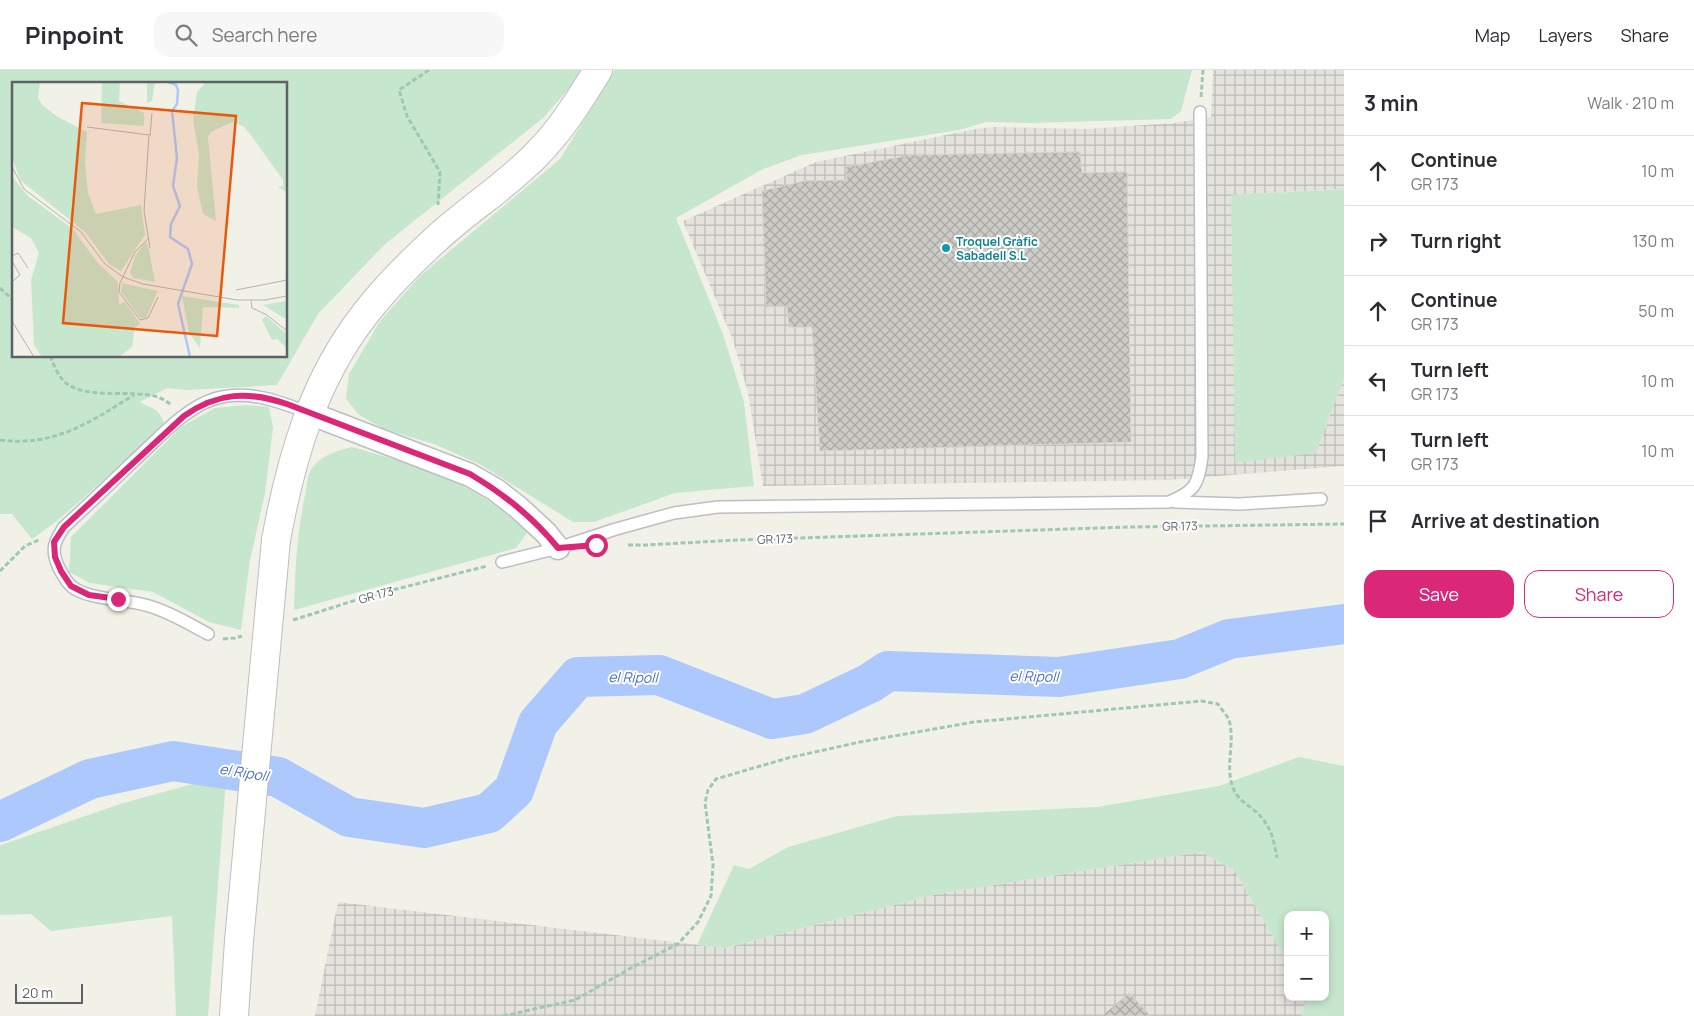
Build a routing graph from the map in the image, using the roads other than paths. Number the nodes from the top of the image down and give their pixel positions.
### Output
1 (598, 70) edge
2 (1200, 112) road end
3 (309, 413) junction
4 (1321, 499) dead end
5 (1169, 502) junction
6 (558, 548) junction
7 (502, 562) road end
8 (214, 636) road end
9 (234, 1016) edge

1 - 3 main road
2 - 5 lane
3 - 6 street
3 - 8 lane
3 - 9 main road, bridge
4 - 5 lane
5 - 6 lane
6 - 7 lane

